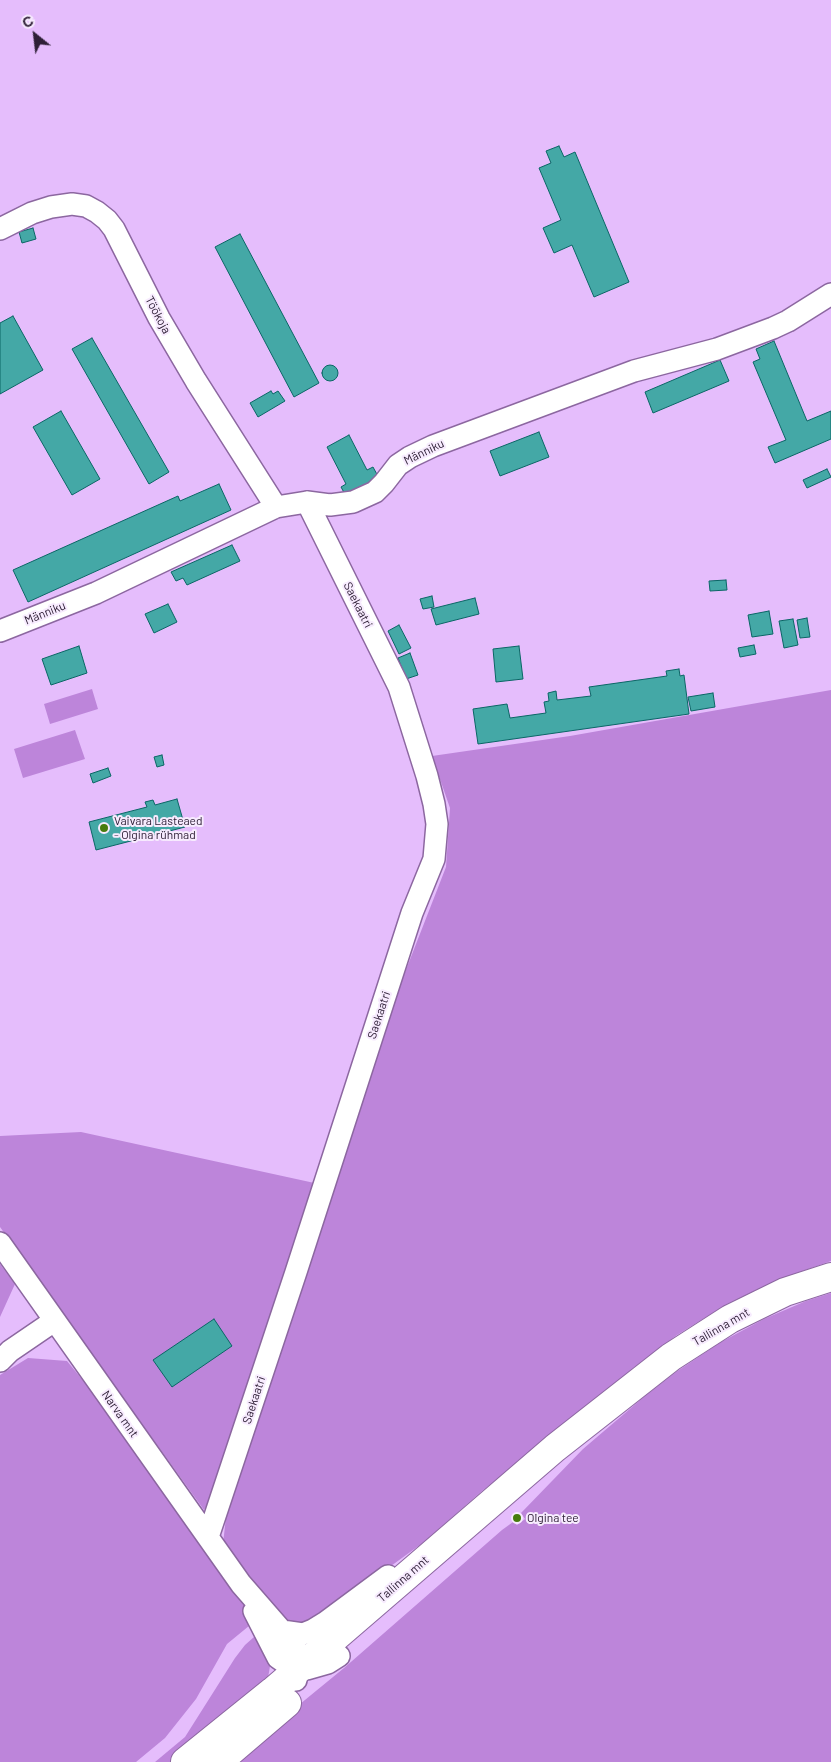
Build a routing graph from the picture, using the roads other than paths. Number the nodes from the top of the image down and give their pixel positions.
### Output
1 (0, 229) edge
2 (831, 294) edge
3 (307, 502) junction
4 (276, 507) junction
5 (0, 631) edge
6 (0, 1244) edge
7 (831, 1277) edge
8 (54, 1321) junction
9 (0, 1361) edge
10 (621, 1396) junction
11 (476, 1516) junction
12 (208, 1537) junction
13 (241, 1584) junction
14 (282, 1631) junction
15 (339, 1656) junction
16 (288, 1664) junction
17 (273, 1703) junction
18 (237, 1752) edge
19 (192, 1761) edge
20 (218, 1762) edge

1 - 4 street, Töökoja
2 - 3 street, Männiku
3 - 4 street, Männiku
3 - 12 street, Saekaatri
4 - 5 street, Männiku
6 - 8 street, Narva mnt
7 - 10 highway, Tallinna mnt
8 - 9 street
8 - 12 street, Narva mnt
10 - 11 highway, Tallinna mnt
10 - 15 highway, Tallinna mnt
11 - 14 street
11 - 16 highway, Tallinna mnt
12 - 13 street, Narva mnt
13 - 14 street, Narva mnt
13 - 16 street, Narva mnt
14 - 16 street, Narva mnt
15 - 16 street
15 - 17 highway, Tallinna mnt
16 - 17 highway, Tallinna mnt
17 - 18 highway, Tallinna mnt
17 - 19 highway, Tallinna mnt
18 - 20 highway, Tallinna mnt

